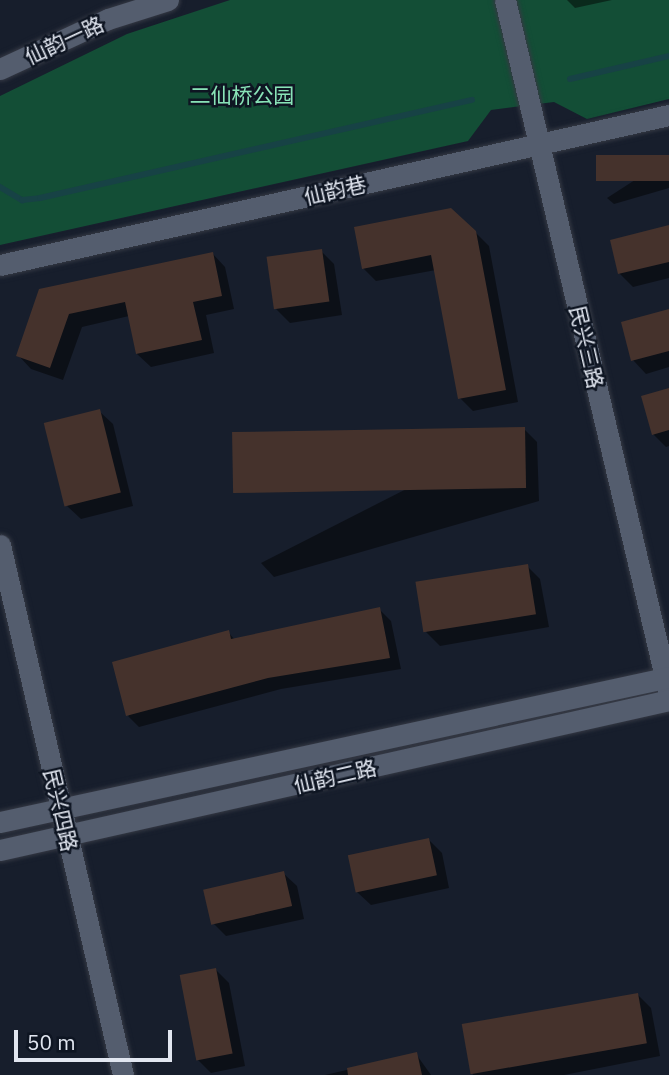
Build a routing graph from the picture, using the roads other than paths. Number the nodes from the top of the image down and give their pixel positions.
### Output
1 (168, 0) edge
2 (505, 0) edge
3 (0, 69) edge
4 (669, 115) edge
5 (539, 144) junction
6 (0, 265) edge
7 (0, 545) edge
8 (668, 683) edge
9 (669, 700) edge
10 (61, 809) junction
11 (0, 822) edge
12 (66, 836) junction
13 (0, 850) edge
14 (123, 1075) edge

1 - 3 street, 仙韵一路
2 - 5 street, 民兴三路
4 - 5 street, 仙韵巷
5 - 6 street, 仙韵巷
5 - 8 street, 民兴三路
7 - 10 street, 民兴四路
8 - 10 street, 仙韵二路
9 - 12 street, 仙韵二路
10 - 11 street, 仙韵二路
10 - 12 street, 民兴四路
12 - 13 street, 仙韵二路
12 - 14 street, 民兴四路

